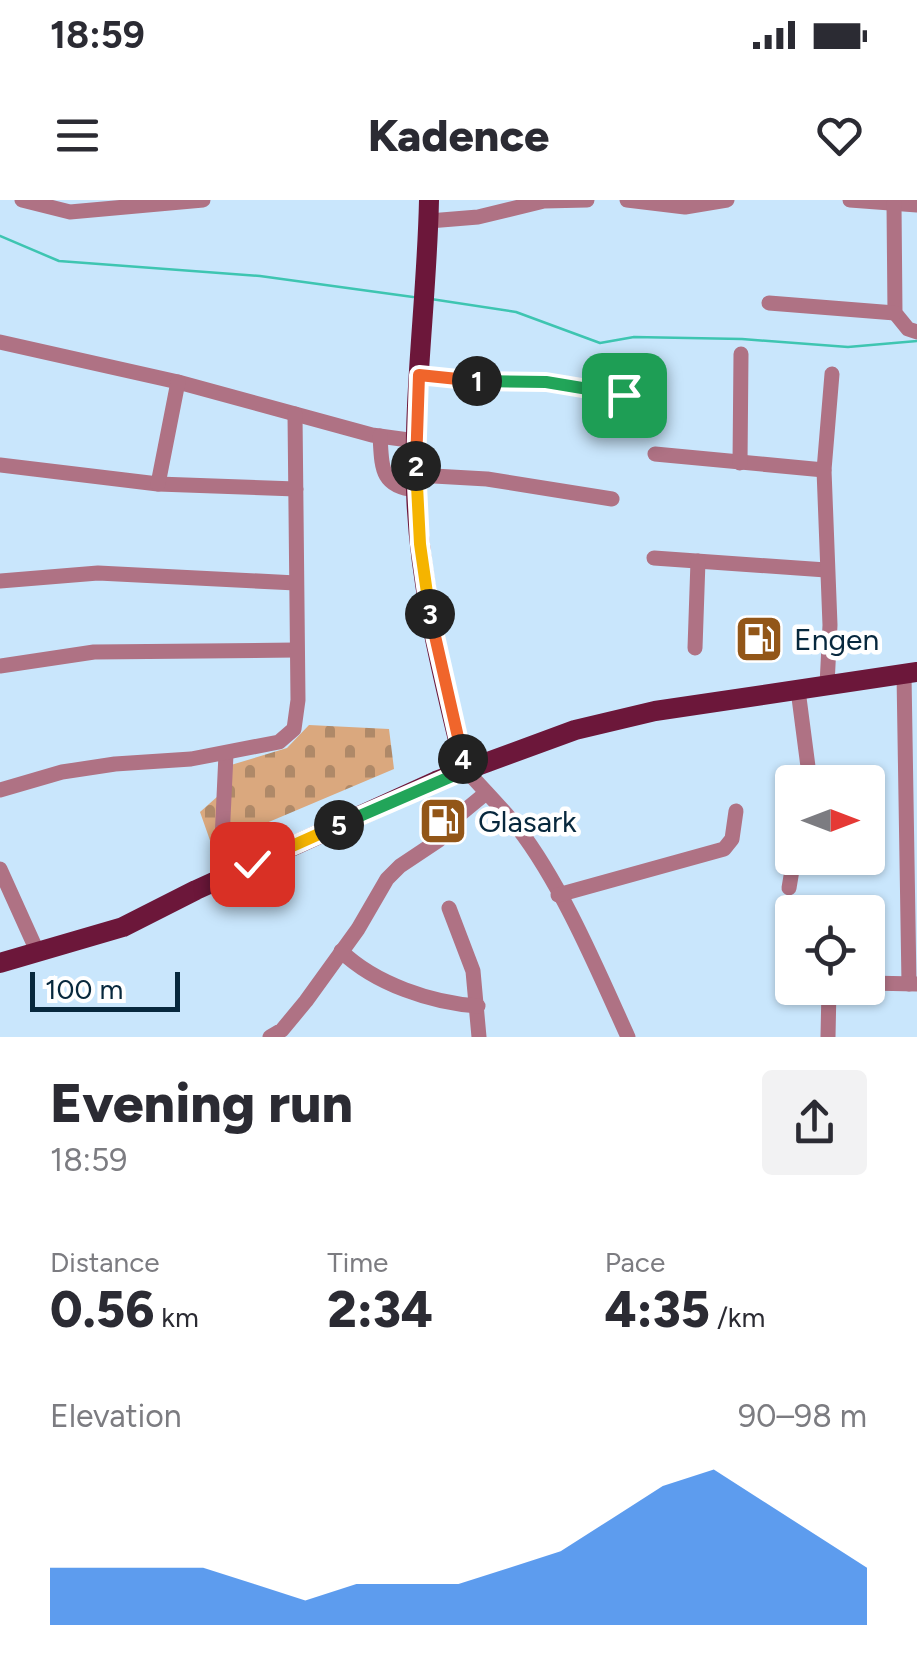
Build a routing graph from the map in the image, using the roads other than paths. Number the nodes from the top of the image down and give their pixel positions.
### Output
1 (22, 200) edge
2 (203, 200) edge
3 (587, 200) edge
4 (627, 200) edge
5 (726, 200) edge
6 (850, 200) edge
7 (97, 204) edge
8 (894, 204) junction
9 (917, 206) edge
10 (429, 210) edge
11 (769, 303) dead end
12 (896, 313) junction
13 (917, 332) edge
14 (0, 342) edge
15 (741, 354) dead end
16 (832, 374) dead end
17 (419, 375) junction
18 (178, 382) junction
19 (624, 395) dead end
20 (295, 414) junction
21 (380, 436) junction
22 (416, 440) junction
23 (655, 454) dead end
24 (740, 463) junction
25 (0, 465) edge
26 (824, 470) junction
27 (416, 483) junction
28 (158, 484) junction
29 (296, 489) junction
30 (612, 499) dead end
31 (654, 558) dead end
32 (698, 561) junction
33 (826, 570) junction
34 (0, 582) edge
35 (296, 583) junction
36 (695, 648) dead end
37 (296, 650) junction
38 (0, 666) edge
39 (911, 673) edge
40 (827, 685) junction
41 (798, 690) junction
42 (226, 754) junction
43 (808, 765) edge
44 (466, 770) junction
45 (0, 790) edge
46 (486, 793) junction
47 (736, 811) dead end
48 (0, 869) edge
49 (232, 874) junction
50 (791, 875) edge
51 (789, 888) dead end
52 (558, 895) junction
53 (449, 908) dead end
54 (37, 951) junction
55 (342, 951) junction
56 (0, 963) edge
57 (885, 983) edge
58 (913, 984) edge
59 (829, 1005) edge
60 (478, 1006) junction
61 (270, 1037) edge
62 (479, 1037) edge
63 (628, 1037) edge
64 (828, 1037) edge

1 - 7 street
2 - 7 street
3 - 10 street
4 - 5 street
6 - 8 street
8 - 9 street
8 - 12 street
10 - 17 main road
11 - 12 street
12 - 13 street
14 - 18 street
15 - 24 street
16 - 26 street
17 - 19 street
17 - 22 main road
18 - 20 street
18 - 28 street
20 - 21 street
20 - 29 street
21 - 22 street
21 - 27 street
22 - 27 main road
23 - 24 street
24 - 26 street
25 - 28 street
26 - 33 street
27 - 30 street
27 - 44 main road
28 - 29 street
29 - 35 street
31 - 32 street
32 - 33 street
32 - 36 street
33 - 40 street
34 - 35 street
35 - 37 street
37 - 38 street
37 - 42 street
39 - 40 main road
39 - 58 street
40 - 41 main road
41 - 43 street
41 - 44 main road
42 - 45 street
42 - 49 street
44 - 46 street
44 - 49 main road
46 - 52 street
46 - 55 street
47 - 52 street
48 - 54 street
49 - 54 main road
50 - 51 street
52 - 63 street
53 - 60 street
54 - 56 main road
55 - 60 street
55 - 61 street
57 - 58 street
59 - 64 street
60 - 62 street

